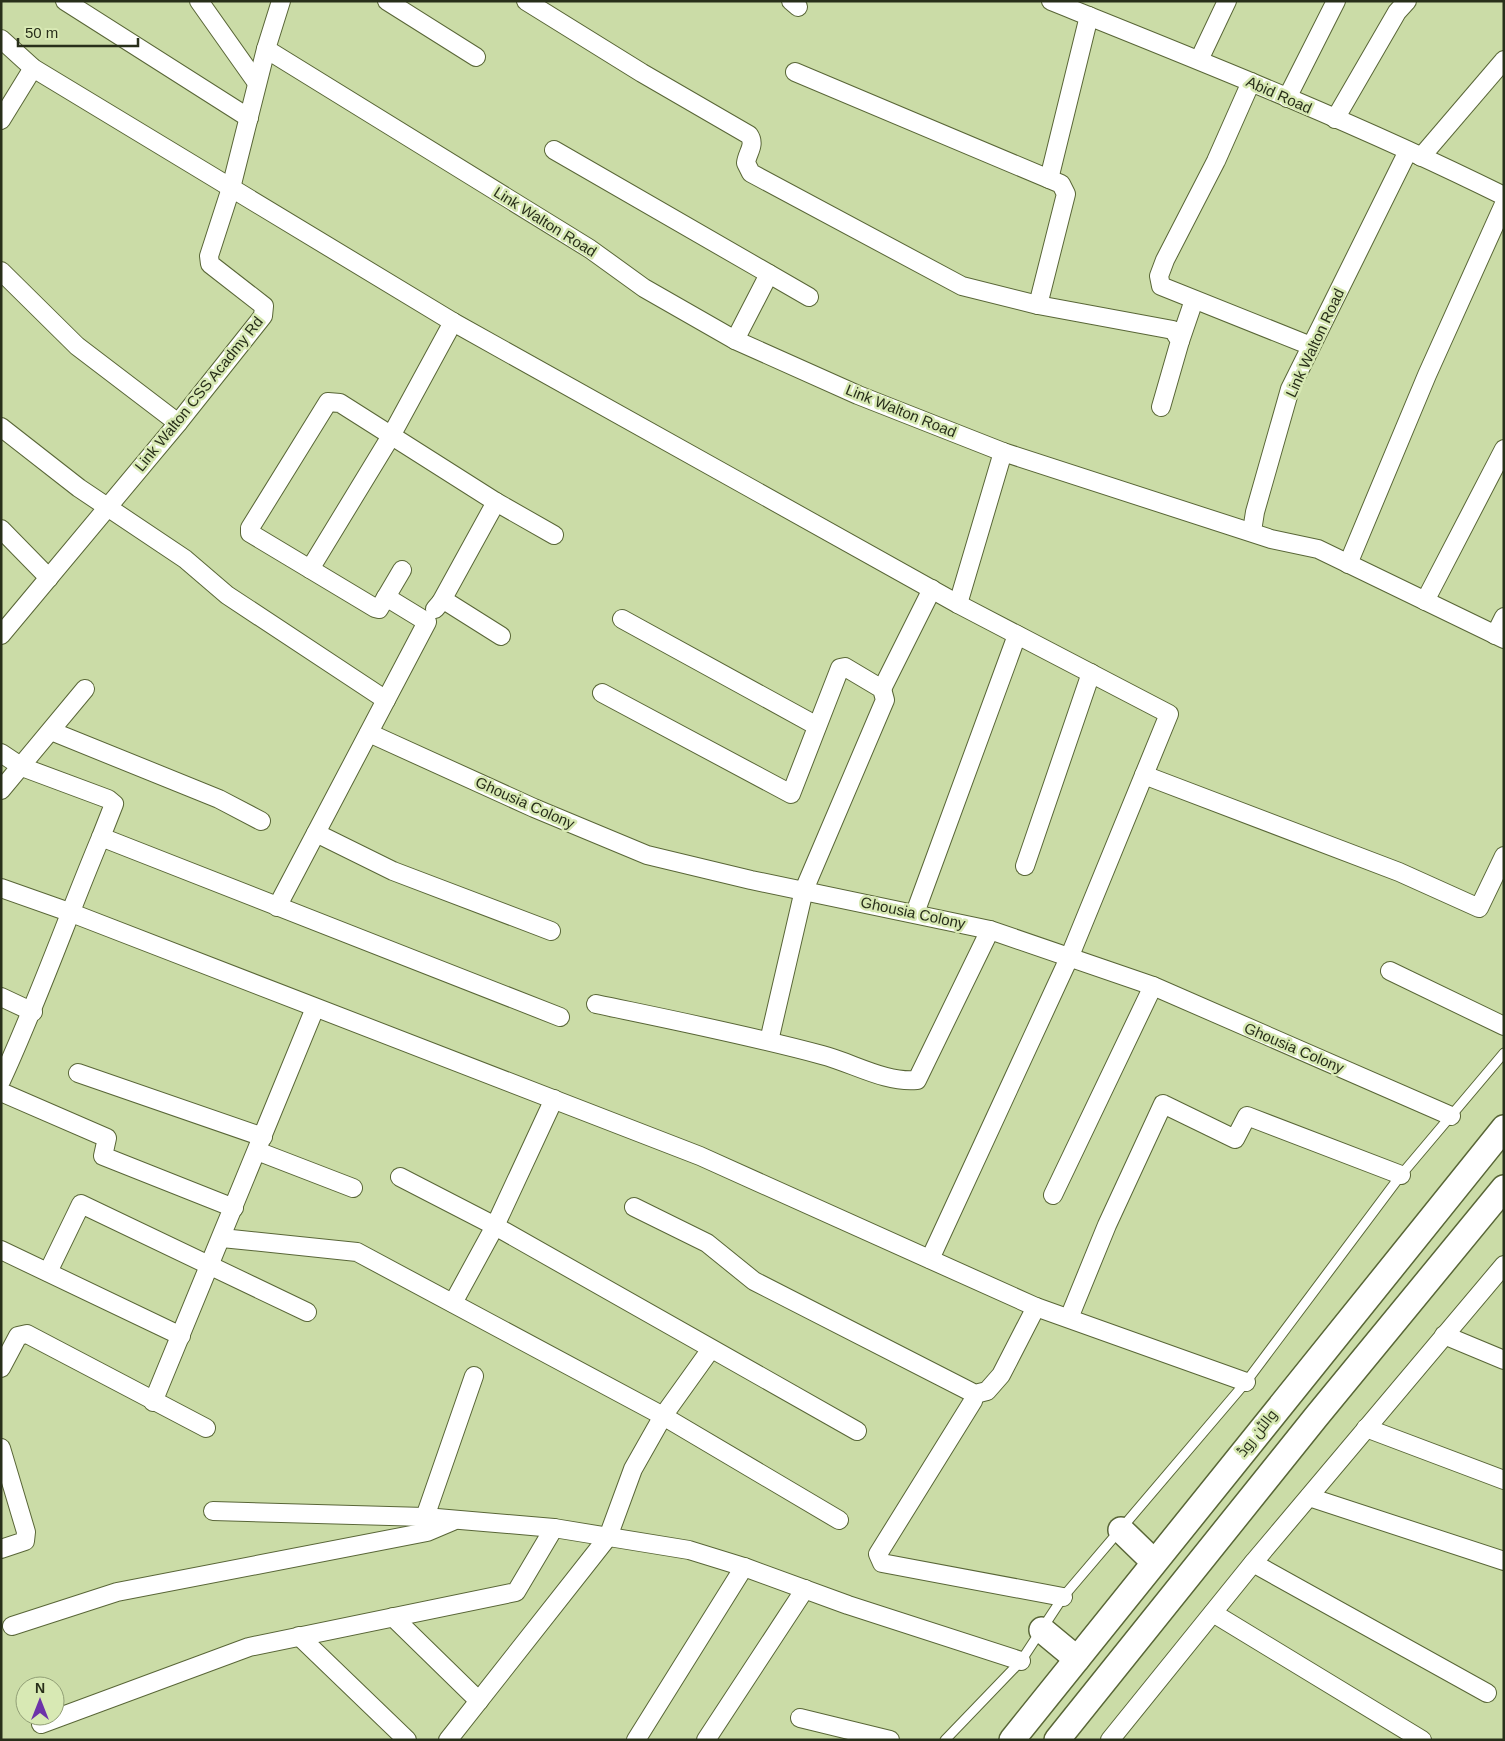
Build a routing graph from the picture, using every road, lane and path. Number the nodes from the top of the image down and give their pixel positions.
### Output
1 (65, 1) edge
2 (199, 1) edge
3 (281, 1) edge
4 (387, 1) edge
5 (526, 1) edge
6 (1051, 1) edge
7 (1227, 1) edge
8 (1336, 1) edge
9 (1407, 1) edge
10 (1089, 16) junction
11 (1, 40) edge
12 (266, 49) junction
13 (476, 57) dead end
14 (1199, 60) junction
15 (1504, 60) edge
16 (34, 68) junction
17 (795, 72) dead end
18 (1251, 82) junction
19 (257, 84) junction
20 (1286, 98) junction
21 (249, 118) junction
22 (1335, 119) junction
23 (1, 120) edge
24 (554, 150) dead end
25 (1414, 154) junction
26 (1049, 179) junction
27 (231, 188) junction
28 (1502, 195) edge
29 (1, 271) edge
30 (769, 274) junction
31 (809, 297) dead end
32 (1194, 300) junction
33 (1038, 305) junction
34 (453, 322) junction
35 (734, 340) junction
36 (1180, 341) junction
37 (1311, 346) junction
38 (1161, 407) dead end
39 (178, 423) junction
40 (1, 427) edge
41 (391, 436) junction
42 (1504, 449) edge
43 (1003, 452) junction
44 (496, 502) junction
45 (108, 507) junction
46 (1, 529) edge
47 (1252, 531) junction
48 (554, 535) dead end
49 (1348, 564) junction
50 (310, 569) junction
51 (402, 570) dead end
52 (49, 578) junction
53 (932, 589) junction
54 (386, 597) junction
55 (1425, 601) junction
56 (441, 602) junction
57 (958, 604) junction
58 (1504, 617) edge
59 (622, 619) dead end
60 (427, 622) junction
61 (2, 632) edge
62 (1017, 635) junction
63 (501, 636) dead end
64 (1500, 637) edge
65 (1091, 673) junction
66 (85, 689) dead end
67 (882, 689) junction
68 (602, 693) dead end
69 (386, 700) junction
70 (817, 726) junction
71 (51, 731) junction
72 (369, 733) junction
73 (1, 753) edge
74 (22, 767) junction
75 (1144, 775) junction
76 (1, 790) edge
77 (261, 821) dead end
78 (316, 833) junction
79 (101, 837) junction
80 (1504, 856) edge
81 (1025, 866) dead end
82 (1, 888) edge
83 (804, 890) junction
84 (278, 908) junction
85 (69, 912) junction
86 (916, 913) junction
87 (990, 930) junction
88 (551, 931) dead end
89 (1069, 958) junction
90 (1390, 971) dead end
91 (1153, 986) junction
92 (1, 997) edge
93 (596, 1004) dead end
94 (315, 1008) junction
95 (33, 1012) junction
96 (560, 1017) dead end
97 (1504, 1026) edge
98 (769, 1041) junction
99 (1504, 1053) edge
100 (5, 1062) edge
101 (78, 1074) dead end
102 (1, 1081) edge
103 (1, 1092) edge
104 (554, 1099) junction
105 (1451, 1116) junction
106 (1504, 1128) edge
107 (260, 1144) junction
108 (1400, 1175) junction
109 (400, 1177) dead end
110 (353, 1188) dead end
111 (1504, 1188) edge
112 (1053, 1195) dead end
113 (634, 1207) dead end
114 (234, 1208) junction
115 (495, 1226) junction
116 (222, 1238) junction
117 (1, 1250) edge
118 (930, 1259) junction
119 (1504, 1264) edge
120 (211, 1265) junction
121 (48, 1272) junction
122 (453, 1303) junction
123 (1036, 1307) junction
124 (307, 1312) dead end
125 (1069, 1318) junction
126 (1444, 1335) junction
127 (181, 1336) junction
128 (711, 1349) junction
129 (1504, 1360) edge
130 (1, 1368) edge
131 (474, 1376) dead end
132 (1246, 1382) junction
133 (975, 1394) junction
134 (153, 1402) junction
135 (663, 1416) junction
136 (206, 1428) dead end
137 (1366, 1428) junction
138 (857, 1431) dead end
139 (1, 1448) edge
140 (1504, 1480) edge
141 (1310, 1497) junction
142 (213, 1512) dead end
143 (425, 1516) junction
144 (456, 1520) junction
145 (839, 1520) dead end
146 (554, 1528) junction
147 (1121, 1530) junction
148 (608, 1537) junction
149 (1, 1549) edge
150 (1504, 1561) edge
151 (1154, 1562) junction
152 (1254, 1563) junction
153 (744, 1567) junction
154 (805, 1589) junction
155 (1064, 1597) junction
156 (1213, 1613) junction
157 (393, 1617) junction
158 (12, 1626) dead end
159 (1042, 1630) junction
160 (299, 1636) junction
161 (1077, 1659) junction
162 (1021, 1661) junction
163 (1487, 1693) dead end
164 (479, 1701) junction
165 (65, 1715) edge
166 (800, 1718) dead end
167 (1113, 1739) edge
168 (407, 1740) edge
169 (448, 1740) edge
170 (636, 1740) edge
171 (706, 1740) edge
172 (890, 1740) edge
173 (945, 1740) edge
174 (1012, 1740) edge
175 (1058, 1740) edge
176 (1422, 1740) edge

1 - 21 street
2 - 19 street
3 - 12 street
4 - 13 street
5 - 33 street
6 - 10 street, Abid Road
7 - 14 street
8 - 20 street
9 - 22 street
10 - 14 street, Abid Road
10 - 26 street
11 - 16 street
12 - 19 street, Link Walton CSS Acadmy Rd
12 - 35 street, Link Walton Road
14 - 18 street, Abid Road
15 - 25 street, Link Walton Road
16 - 23 street
16 - 27 street
17 - 26 street
18 - 20 street, Abid Road
18 - 32 street
19 - 21 street, Link Walton CSS Acadmy Rd
20 - 22 street, Abid Road
21 - 27 street, Link Walton CSS Acadmy Rd
22 - 25 street, Abid Road
24 - 30 street
25 - 28 street, Abid Road
25 - 37 street, Link Walton Road
26 - 33 street
27 - 34 street
27 - 39 street, Link Walton CSS Acadmy Rd
28 - 49 street
29 - 39 street
30 - 31 street
30 - 35 street
32 - 36 street
32 - 37 street
33 - 36 street
34 - 41 street
34 - 53 street
35 - 43 street, Link Walton Road
36 - 38 street
37 - 47 street, Link Walton Road
39 - 45 street, Link Walton CSS Acadmy Rd
40 - 45 street
41 - 44 street
41 - 50 street
41 - 50 street
42 - 55 street
43 - 47 street, Link Walton Road
43 - 57 street
44 - 48 street
44 - 56 street
45 - 52 street, Link Walton CSS Acadmy Rd
45 - 69 street
46 - 52 street
47 - 49 street
49 - 55 street
50 - 54 street
51 - 54 street
52 - 61 street, Link Walton CSS Acadmy Rd
53 - 57 street
53 - 67 street
54 - 60 street
55 - 64 street
56 - 60 street
56 - 63 street
57 - 62 street
58 - 64 street
59 - 70 street
60 - 69 street
62 - 65 street
62 - 86 street
65 - 75 street
65 - 81 street
66 - 71 street
67 - 70 street
67 - 83 street
68 - 70 street
69 - 72 street
71 - 74 street
71 - 77 street
72 - 78 street
72 - 83 street, Ghousia Colony
73 - 74 street
74 - 76 street
74 - 79 street
75 - 80 street
75 - 89 street
78 - 84 street
78 - 88 street
79 - 84 street
79 - 85 street
82 - 85 street
83 - 86 street, Ghousia Colony
83 - 98 street
84 - 96 street
85 - 94 street
85 - 95 street
86 - 87 street, Ghousia Colony
87 - 89 street, Ghousia Colony
87 - 98 street
89 - 91 street, Ghousia Colony
89 - 118 street
90 - 97 street
91 - 105 street, Ghousia Colony
91 - 112 street
92 - 95 street
93 - 98 street
94 - 104 street
94 - 107 street
95 - 100 street
99 - 105 lane
100 - 102 street
101 - 107 street
103 - 114 street
104 - 115 street
104 - 118 street
105 - 108 lane
106 - 151 main road, والٹن روڈ
107 - 110 street
107 - 114 street
108 - 125 street
108 - 132 lane
109 - 115 street
111 - 175 main road
113 - 133 street
114 - 116 street
115 - 122 street
115 - 128 street
116 - 120 street
116 - 122 street
117 - 121 street
118 - 123 street
119 - 126 street
120 - 121 street
120 - 124 street
120 - 127 street
121 - 127 street
122 - 135 street
123 - 125 street
123 - 133 street
125 - 132 street
126 - 129 street
126 - 137 street
127 - 134 street
128 - 135 street
128 - 138 street
130 - 134 street
131 - 143 street
132 - 147 lane
133 - 155 street
134 - 136 street
135 - 145 street
135 - 148 street
137 - 140 street
137 - 141 street
139 - 149 street
141 - 150 street
141 - 152 street
142 - 143 street
143 - 144 street
144 - 146 street
144 - 158 street
146 - 148 street
146 - 157 street
147 - 151 main road
147 - 155 lane
148 - 153 street
148 - 164 street
151 - 161 main road, والٹن روڈ
152 - 156 street
152 - 163 street
153 - 154 street
153 - 170 street
154 - 162 street
154 - 171 street
155 - 159 lane
156 - 167 street
156 - 176 street
157 - 160 street
157 - 164 street
159 - 161 main road
159 - 162 lane
160 - 165 street
160 - 168 street
161 - 174 main road, والٹن روڈ
162 - 173 lane
164 - 169 street
166 - 172 street

